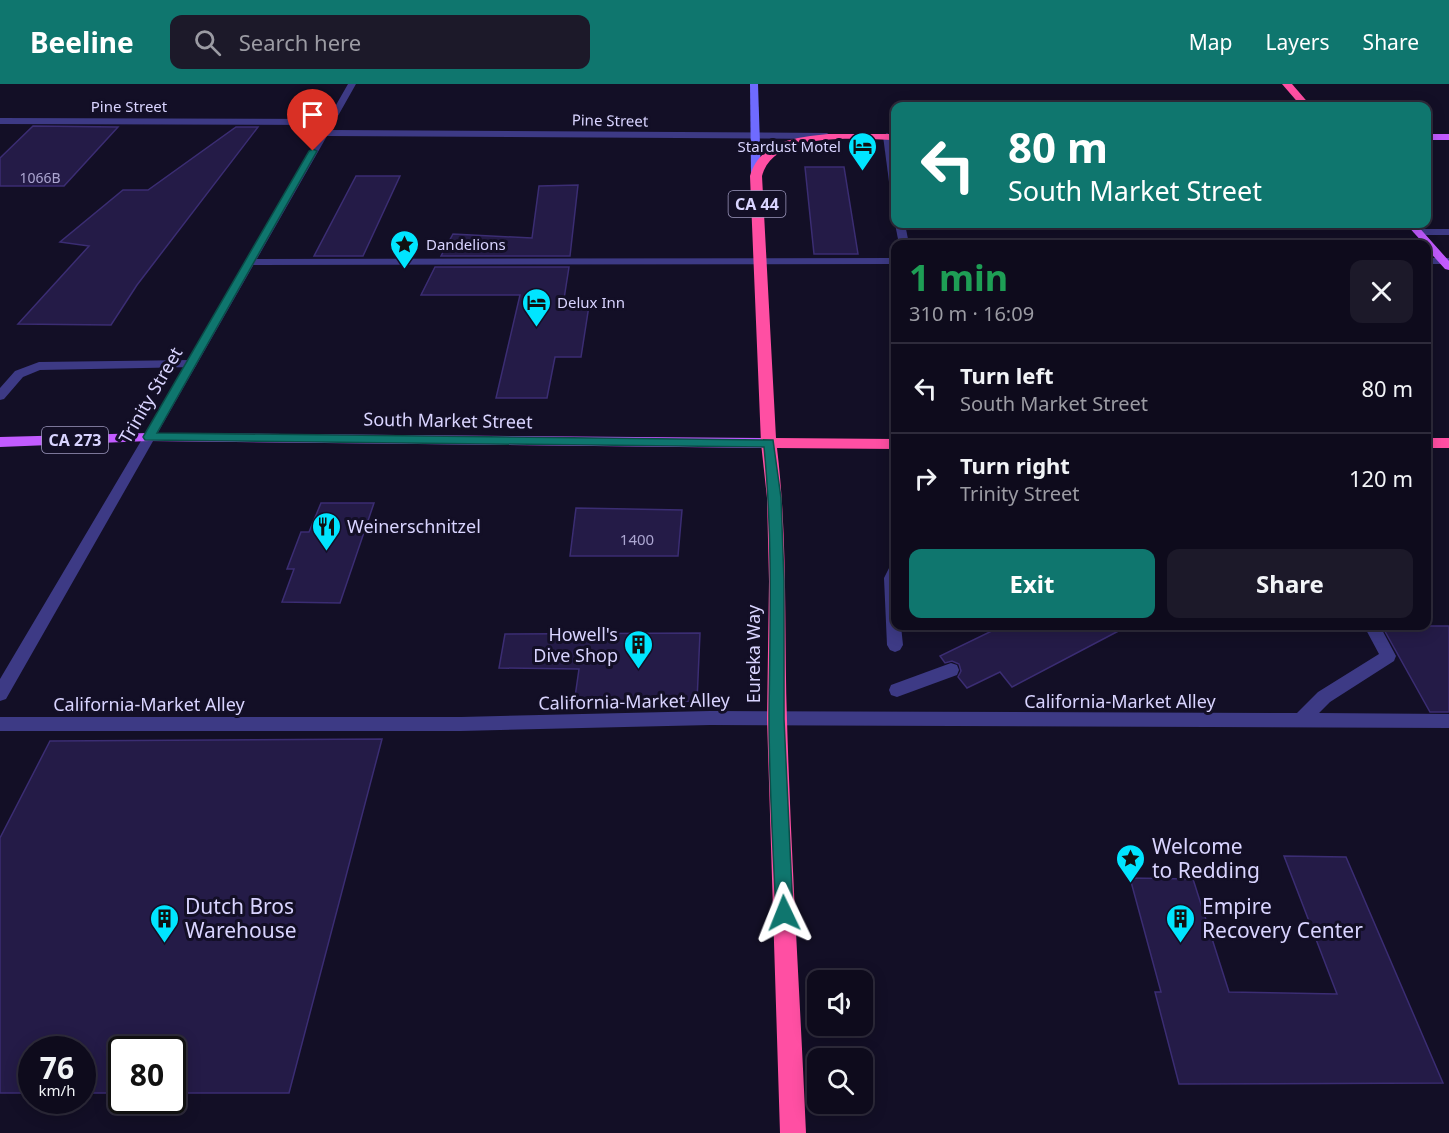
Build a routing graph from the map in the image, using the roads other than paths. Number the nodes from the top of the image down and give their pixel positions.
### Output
1 (351, 84) edge
2 (754, 84) edge
3 (1287, 84) edge
4 (1303, 102) edge
5 (0, 121) edge
6 (329, 122) junction
7 (323, 133) junction
8 (756, 136) junction
9 (832, 136) junction
10 (891, 136) edge
11 (1431, 137) edge
12 (1448, 137) edge
13 (756, 177) junction
14 (1414, 228) edge
15 (1449, 232) edge
16 (1425, 240) edge
17 (1431, 246) edge
18 (761, 261) junction
19 (891, 261) edge
20 (1431, 261) edge
21 (252, 262) junction
22 (1447, 263) edge
23 (191, 364) junction
24 (0, 396) edge
25 (149, 437) junction
26 (0, 442) edge
27 (769, 443) junction
28 (1431, 443) edge
29 (1449, 443) edge
30 (891, 444) edge
31 (894, 630) edge
32 (1374, 630) edge
33 (895, 645) dead end
34 (951, 670) dead end
35 (897, 690) dead end
36 (0, 694) edge
37 (777, 719) junction
38 (1300, 721) junction
39 (1449, 721) edge
40 (0, 724) edge
41 (793, 1133) edge

1 - 6 street, Trinity Street
2 - 8 street, Eureka Way
3 - 4 highway
5 - 6 street, Pine Street
6 - 7 street, Trinity Street
7 - 8 street, Pine Street
7 - 21 street, Trinity Street
8 - 9 street, Pine Street
8 - 13 street, Eureka Way
9 - 10 highway, Pine Street / CA 44
9 - 13 highway, CA 44
11 - 12 main road
13 - 18 highway, Eureka Way / CA 44
14 - 15 street
14 - 16 main road
17 - 22 main road
18 - 19 street
18 - 21 street
18 - 27 highway, Eureka Way / CA 44
20 - 22 street
21 - 23 street, Trinity Street
23 - 24 street
23 - 25 street, Trinity Street
25 - 26 main road, South Market Street / CA 273
25 - 27 main road, South Market Street / CA 273
25 - 36 street, Trinity Street
27 - 30 highway, South Market Street
27 - 37 highway, Eureka Way
28 - 29 highway
31 - 33 street
32 - 38 street
34 - 35 street
37 - 38 street, California-Market Alley
37 - 40 street, California-Market Alley
37 - 41 highway, Eureka Way
38 - 39 street, California-Market Alley

